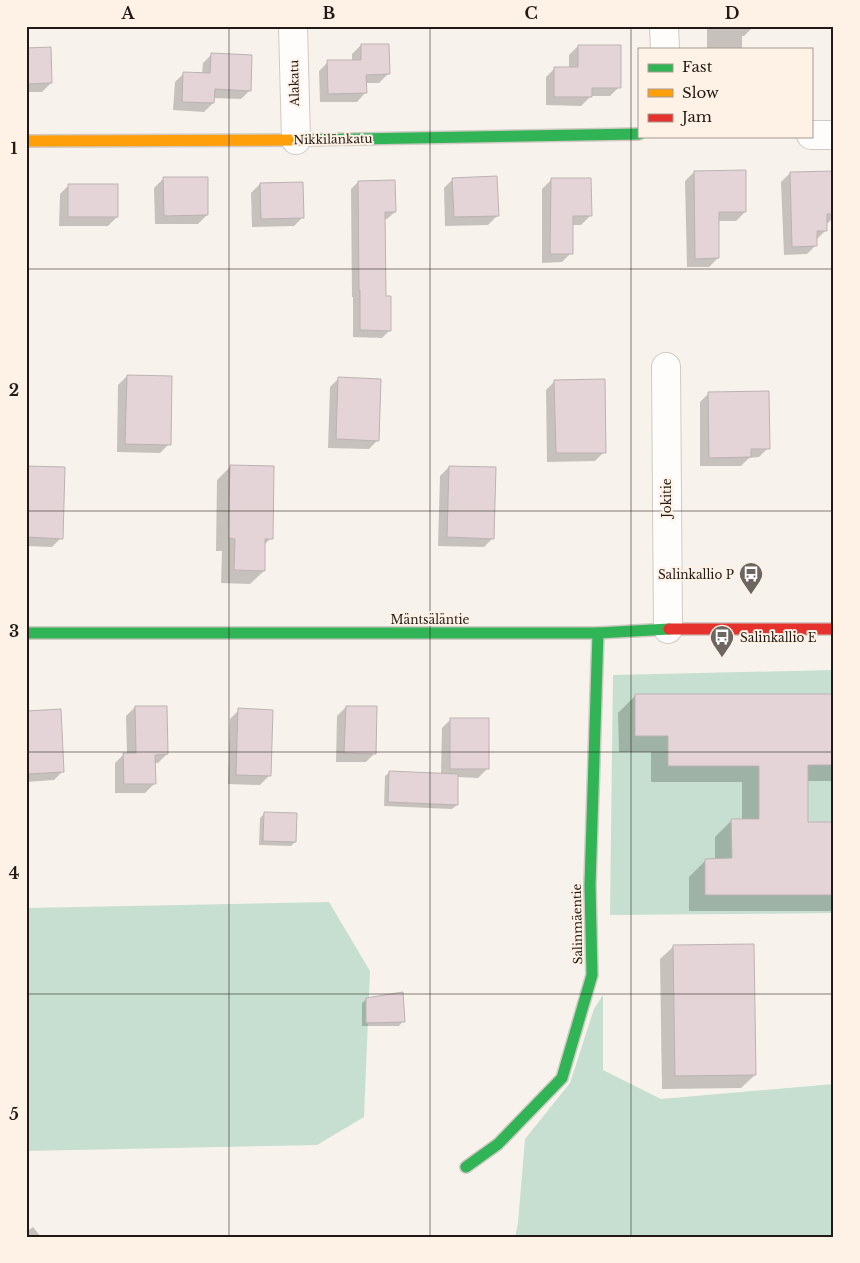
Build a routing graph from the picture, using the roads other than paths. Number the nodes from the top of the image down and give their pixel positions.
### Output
1 (293, 26) edge
2 (664, 26) edge
3 (665, 48) edge
4 (638, 134) edge
5 (812, 135) edge
6 (834, 135) edge
7 (296, 140) junction
8 (26, 141) edge
9 (666, 367) dead end
10 (668, 629) junction
11 (834, 629) edge
12 (26, 632) edge
13 (598, 633) junction
14 (466, 1167) dead end

1 - 7 street, Alakatu
2 - 3 street
4 - 7 street, Nikkilänkatu
5 - 6 street
7 - 8 street, Nikkilänkatu
9 - 10 street, Jokitie
10 - 11 street, Mäntsäläntie
10 - 13 street, Mäntsäläntie
12 - 13 street, Mäntsäläntie
13 - 14 street, Salinmäentie

